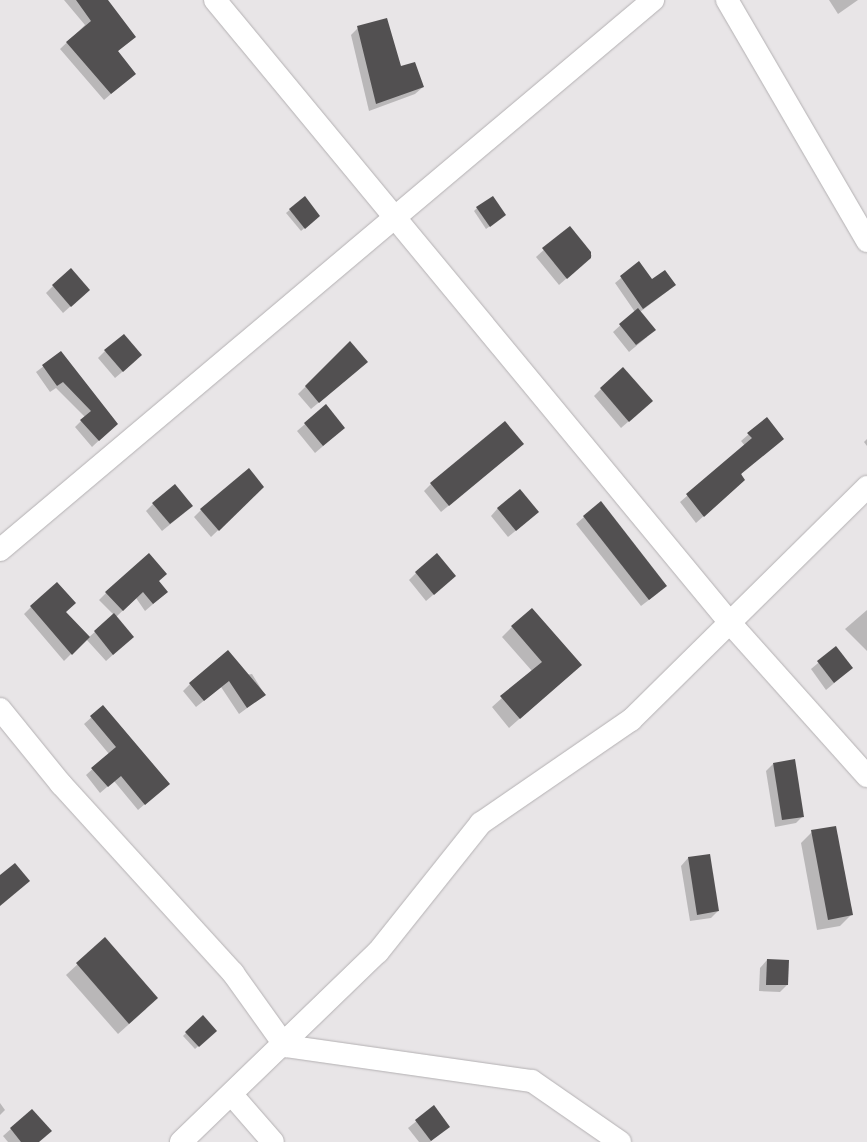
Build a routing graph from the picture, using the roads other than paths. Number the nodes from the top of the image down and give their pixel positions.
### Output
1 (215, 0) edge
2 (653, 0) edge
3 (727, 0) edge
4 (395, 218) junction
5 (867, 241) edge
6 (867, 487) edge
7 (0, 550) edge
8 (730, 624) junction
9 (0, 708) edge
10 (867, 776) edge
11 (285, 1046) junction
12 (232, 1095) junction
13 (181, 1142) edge
14 (273, 1142) edge
15 (620, 1142) edge

1 - 4 street
2 - 4 street
3 - 5 street
4 - 7 street
4 - 8 street
6 - 8 street
8 - 10 street
8 - 11 street
9 - 11 street
11 - 12 street
11 - 15 street
12 - 13 street
12 - 14 street

